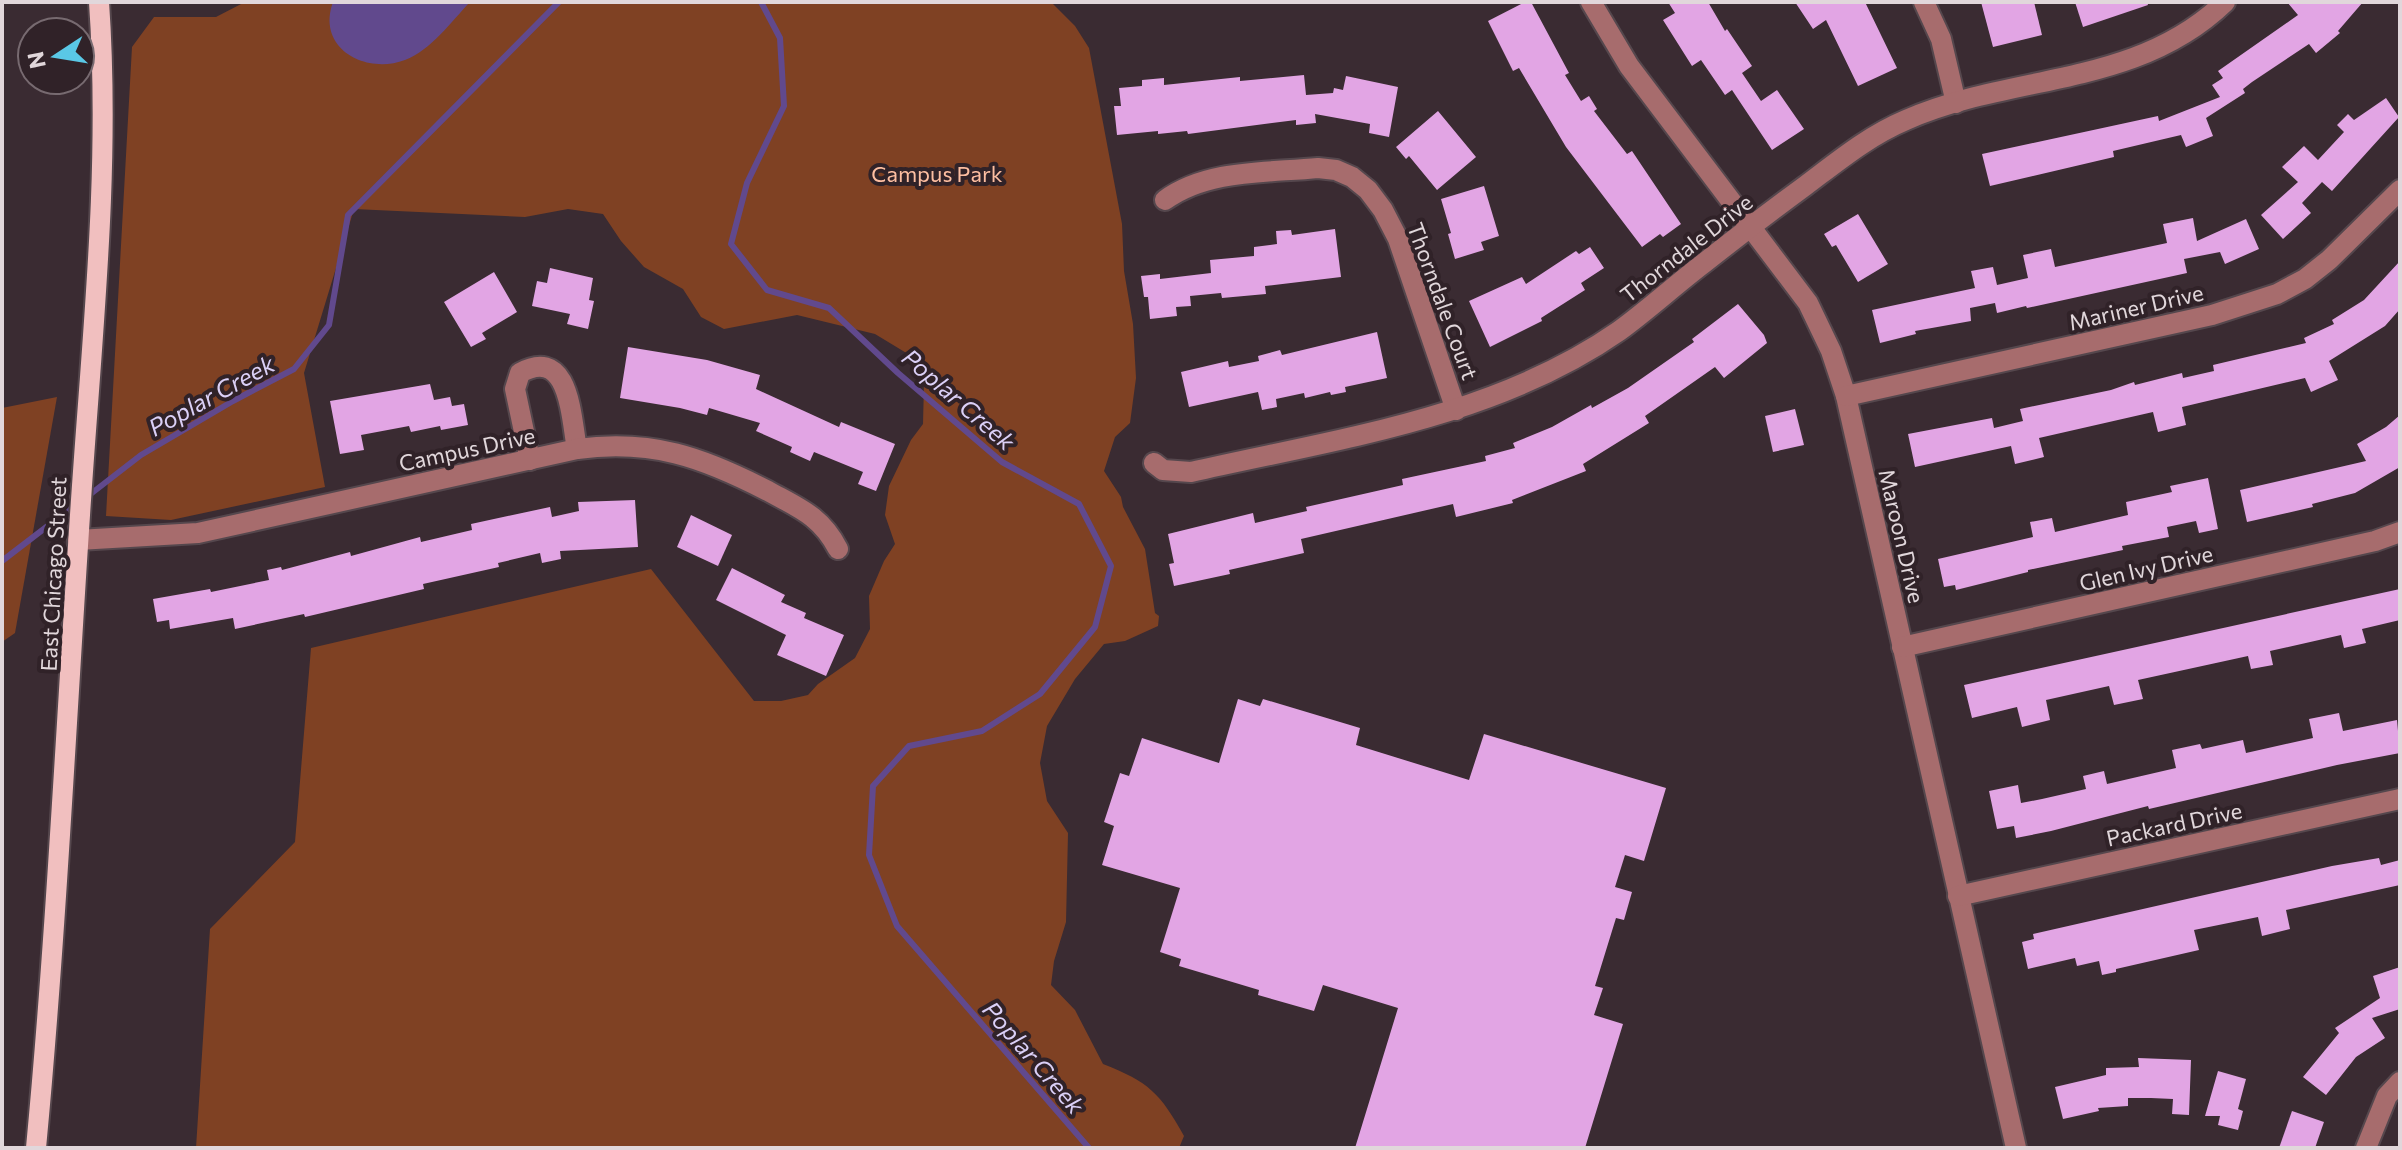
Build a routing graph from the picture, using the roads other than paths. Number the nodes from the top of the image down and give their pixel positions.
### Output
1 (99, 2) edge
2 (1591, 2) edge
3 (1924, 2) edge
4 (2225, 2) edge
5 (1956, 103) junction
6 (2400, 190) edge
7 (1165, 200) dead end
8 (1751, 226) junction
9 (1846, 396) junction
10 (1456, 410) junction
11 (577, 449) junction
12 (530, 460) junction
13 (1154, 463) dead end
14 (2400, 532) edge
15 (78, 540) junction
16 (838, 549) dead end
17 (1902, 647) junction
18 (2400, 799) edge
19 (1958, 896) junction
20 (2400, 1082) edge
21 (36, 1148) edge
22 (2016, 1148) edge
23 (2366, 1148) edge

1 - 15 main road, East Chicago Street
2 - 8 street, Maroon Drive
3 - 5 street
4 - 5 street, Thorndale Drive
5 - 8 street, Thorndale Drive
6 - 9 street, Mariner Drive
7 - 10 street, Thorndale Court
8 - 9 street, Maroon Drive
8 - 10 street, Thorndale Drive
9 - 17 street, Maroon Drive
10 - 13 street, Thorndale Drive
11 - 12 street, Campus Drive
11 - 12 street
11 - 16 street, Campus Drive
12 - 15 street, Campus Drive
14 - 17 street, Glen Ivy Drive
15 - 21 main road, East Chicago Street
17 - 19 street, Maroon Drive
18 - 19 street, Packard Drive
19 - 22 street, Maroon Drive
20 - 23 street

